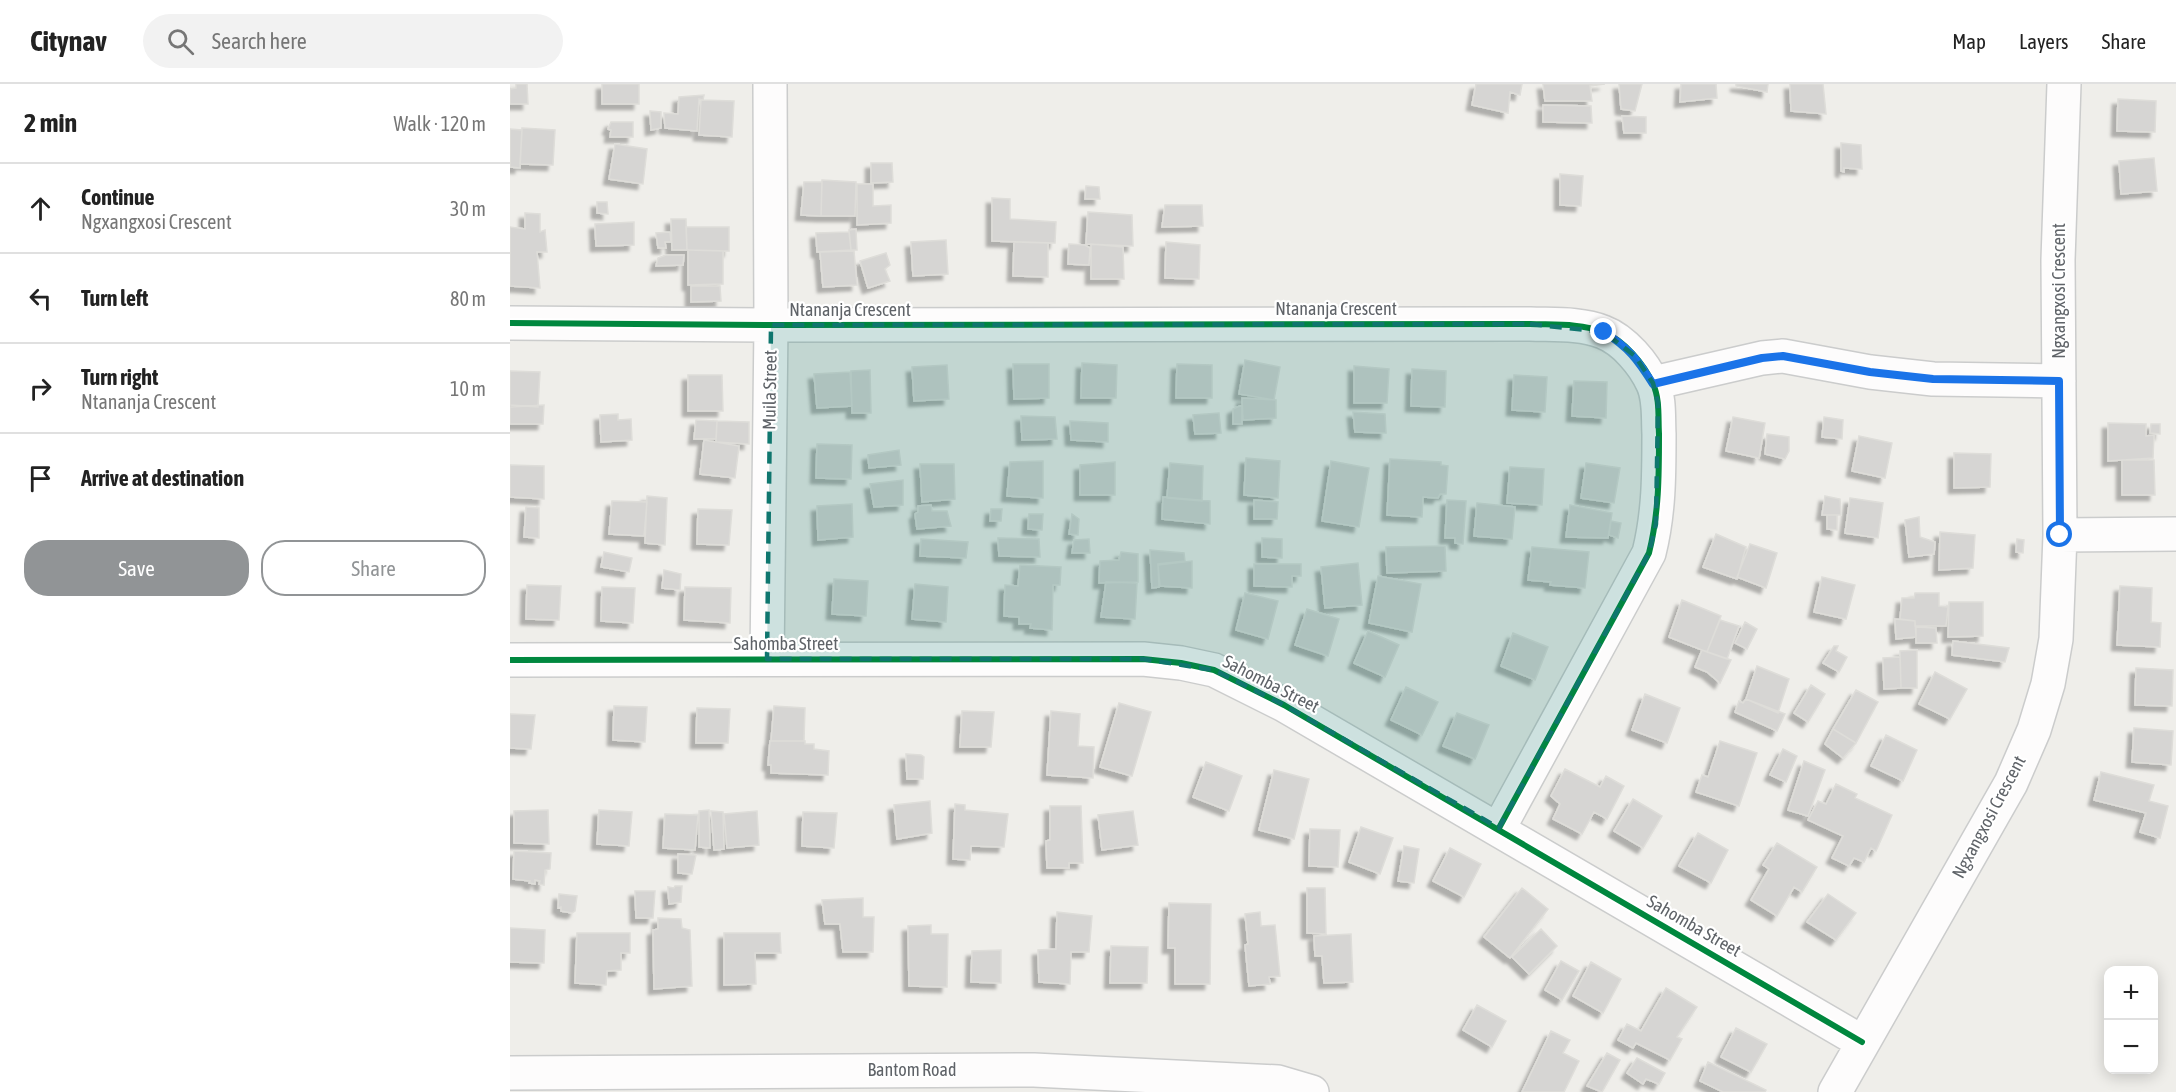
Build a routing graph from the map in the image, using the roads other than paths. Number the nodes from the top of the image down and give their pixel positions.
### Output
1 (770, 84) edge
2 (2064, 84) edge
3 (510, 323) edge
4 (771, 325) junction
5 (2059, 381) junction
6 (1653, 384) junction
7 (2176, 534) edge
8 (2060, 535) junction
9 (767, 659) junction
10 (510, 660) edge
11 (1499, 828) junction
12 (1862, 1042) junction
13 (510, 1072) edge
14 (1033, 1081) edge
15 (1312, 1092) edge
16 (1835, 1092) edge

1 - 4 street, Muila Street
2 - 5 street, Ngxangxosi Crescent
3 - 4 street, Ntananja Crescent
4 - 6 street, Ntananja Crescent
4 - 9 street, Muila Street
5 - 6 street
5 - 8 street, Ngxangxosi Crescent
6 - 11 street, Ntananja Crescent
7 - 8 street
8 - 12 street, Ngxangxosi Crescent
9 - 10 street, Sahomba Street
9 - 11 street, Sahomba Street
11 - 12 street, Sahomba Street
12 - 16 street, Ngxangxosi Crescent
13 - 14 street, Bantom Road
14 - 15 street, Bantom Road

